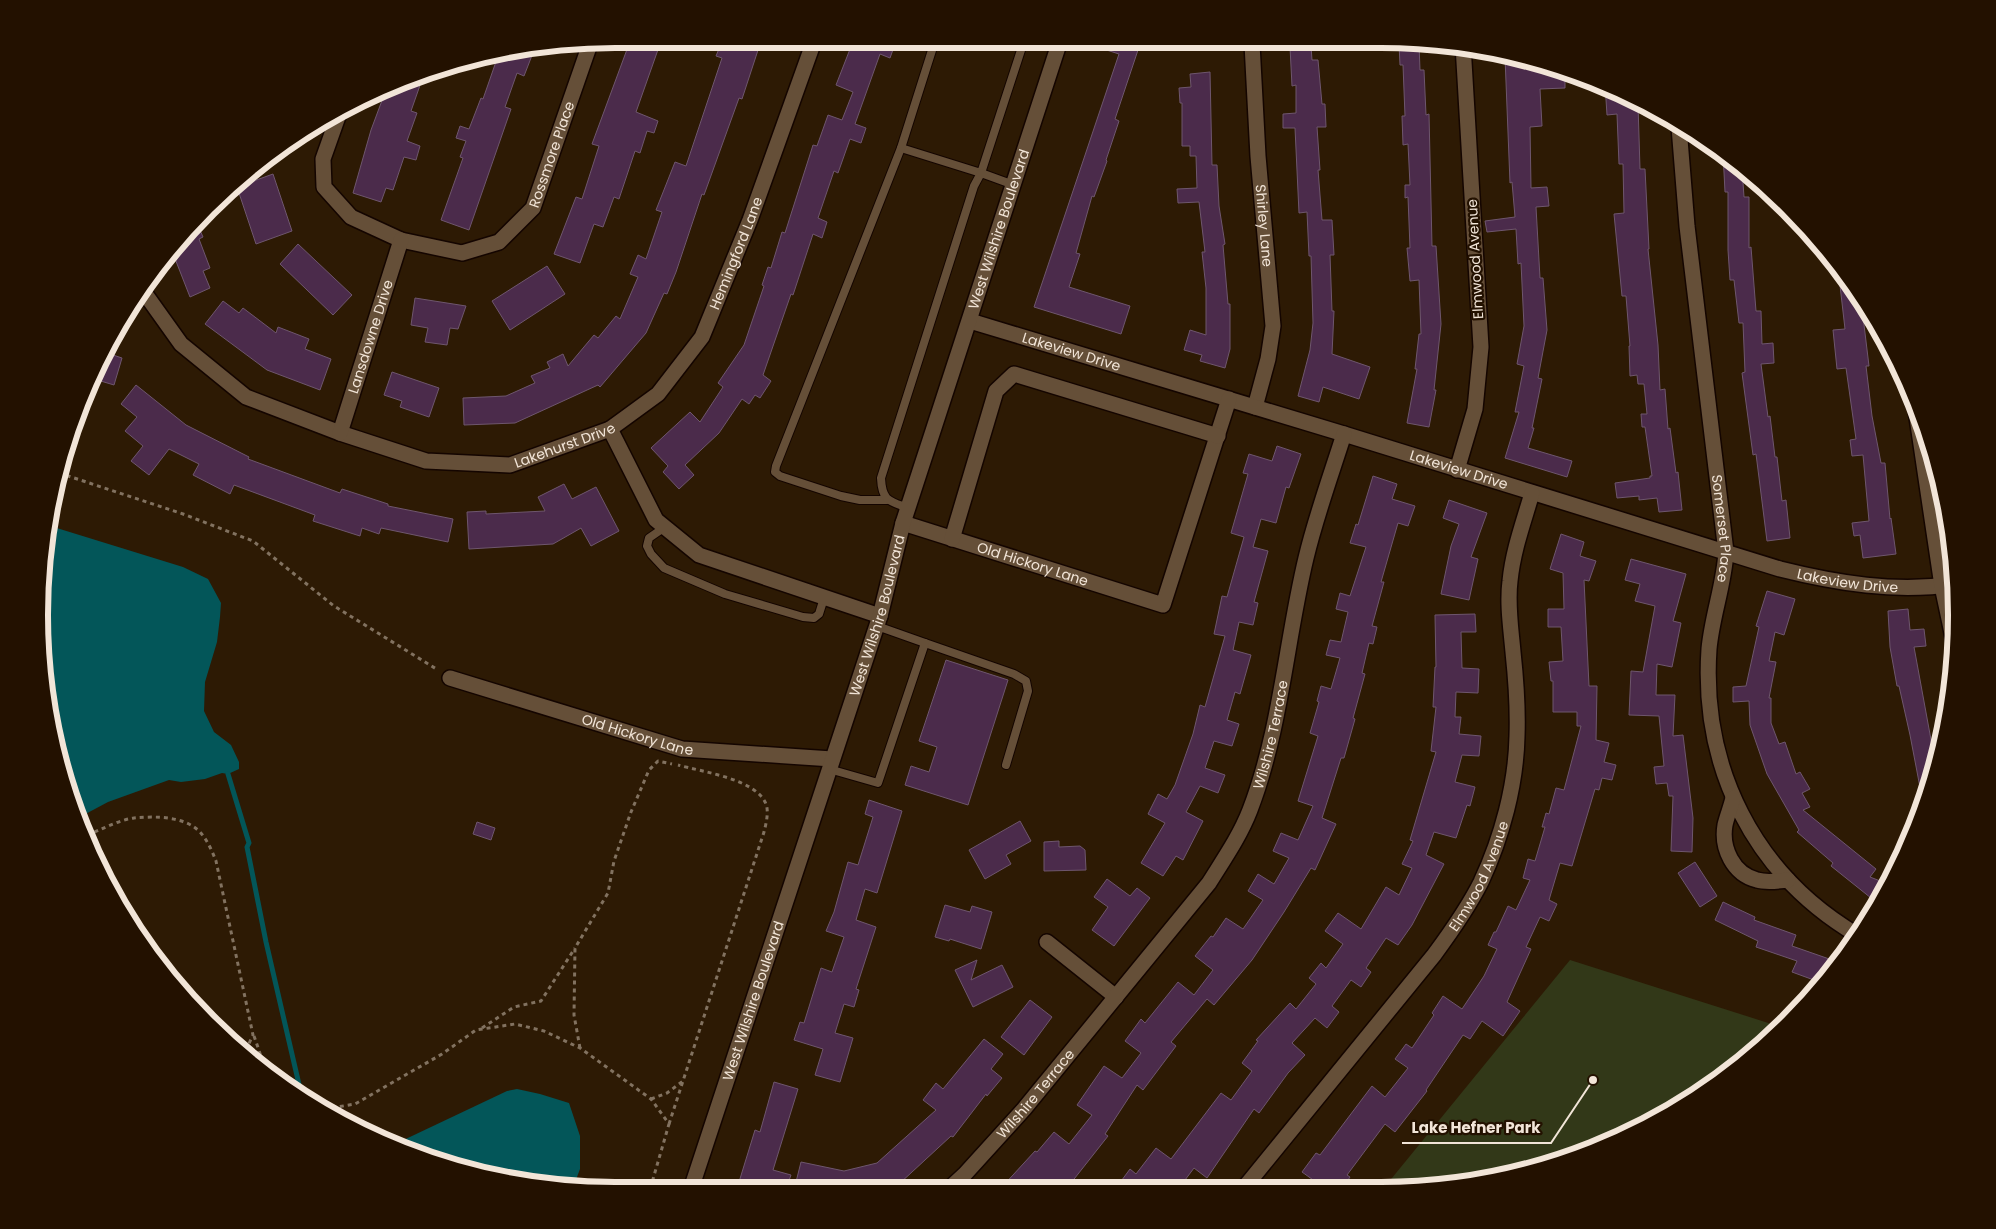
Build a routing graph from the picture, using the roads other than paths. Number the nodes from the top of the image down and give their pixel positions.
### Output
1 (811, 48) edge
2 (933, 48) edge
3 (1022, 48) edge
4 (1058, 48) edge
5 (1252, 48) edge
6 (588, 49) edge
7 (1463, 53) edge
8 (336, 120) edge
9 (1679, 132) edge
10 (901, 148) junction
11 (981, 173) junction
12 (1014, 185) junction
13 (401, 240) junction
14 (146, 295) edge
15 (970, 321) junction
16 (1229, 399) junction
17 (1255, 407) junction
18 (610, 429) junction
19 (340, 433) junction
20 (1344, 434) junction
21 (1218, 436) junction
22 (1923, 449) edge
23 (1457, 470) junction
24 (1532, 492) junction
25 (887, 500) junction
26 (908, 508) junction
27 (904, 523) junction
28 (665, 527) junction
29 (952, 539) junction
30 (1726, 552) junction
31 (1947, 580) edge
32 (1948, 585) edge
33 (824, 598) junction
34 (879, 621) junction
35 (925, 643) junction
36 (450, 678) road end
37 (830, 764) junction
38 (1006, 765) dead end
39 (1733, 798) junction
40 (1788, 880) junction
41 (1852, 932) edge
42 (1047, 942) dead end
43 (1116, 997) junction
44 (693, 1182) edge
45 (956, 1182) edge
46 (1249, 1182) edge

1 - 18 street, Hemingford Lane
2 - 10 lane
3 - 11 lane
4 - 12 street, West Wilshire Boulevard
5 - 17 street, Shirley Lane
6 - 13 street, Rossmore Place
7 - 23 street, Elmwood Avenue
8 - 13 street, Rossmore Place
9 - 30 street, Somerset Place
10 - 11 lane
10 - 25 lane
11 - 12 lane
11 - 25 lane
12 - 15 street, West Wilshire Boulevard
13 - 19 street, Lansdowne Drive
14 - 19 street, Lakehurst Drive
15 - 16 street, Lakeview Drive
15 - 26 street, West Wilshire Boulevard
16 - 17 street, Lakeview Drive
16 - 21 street
17 - 20 street, Lakeview Drive
18 - 19 street, Lakehurst Drive
18 - 28 street, Lakehurst Drive
20 - 23 street, Lakeview Drive
20 - 43 street, Wilshire Terrace
21 - 29 street
21 - 29 street, Old Hickory Lane
22 - 31 street
23 - 24 street, Lakeview Drive
24 - 30 street, Lakeview Drive
24 - 46 street, Elmwood Avenue
25 - 26 lane
26 - 27 street, West Wilshire Boulevard
27 - 29 street, Old Hickory Lane
27 - 34 street, West Wilshire Boulevard
28 - 33 street, Lakehurst Drive
28 - 33 lane
30 - 32 street, Lakeview Drive
30 - 39 street, Somerset Place
33 - 34 street, Lakehurst Drive
34 - 35 lane
34 - 37 street, West Wilshire Boulevard
35 - 37 lane
35 - 38 lane
36 - 37 street, Old Hickory Lane
37 - 44 street, West Wilshire Boulevard
39 - 40 street, Somerset Place
39 - 40 street
40 - 41 street, Somerset Place
42 - 43 street
43 - 45 street, Wilshire Terrace

